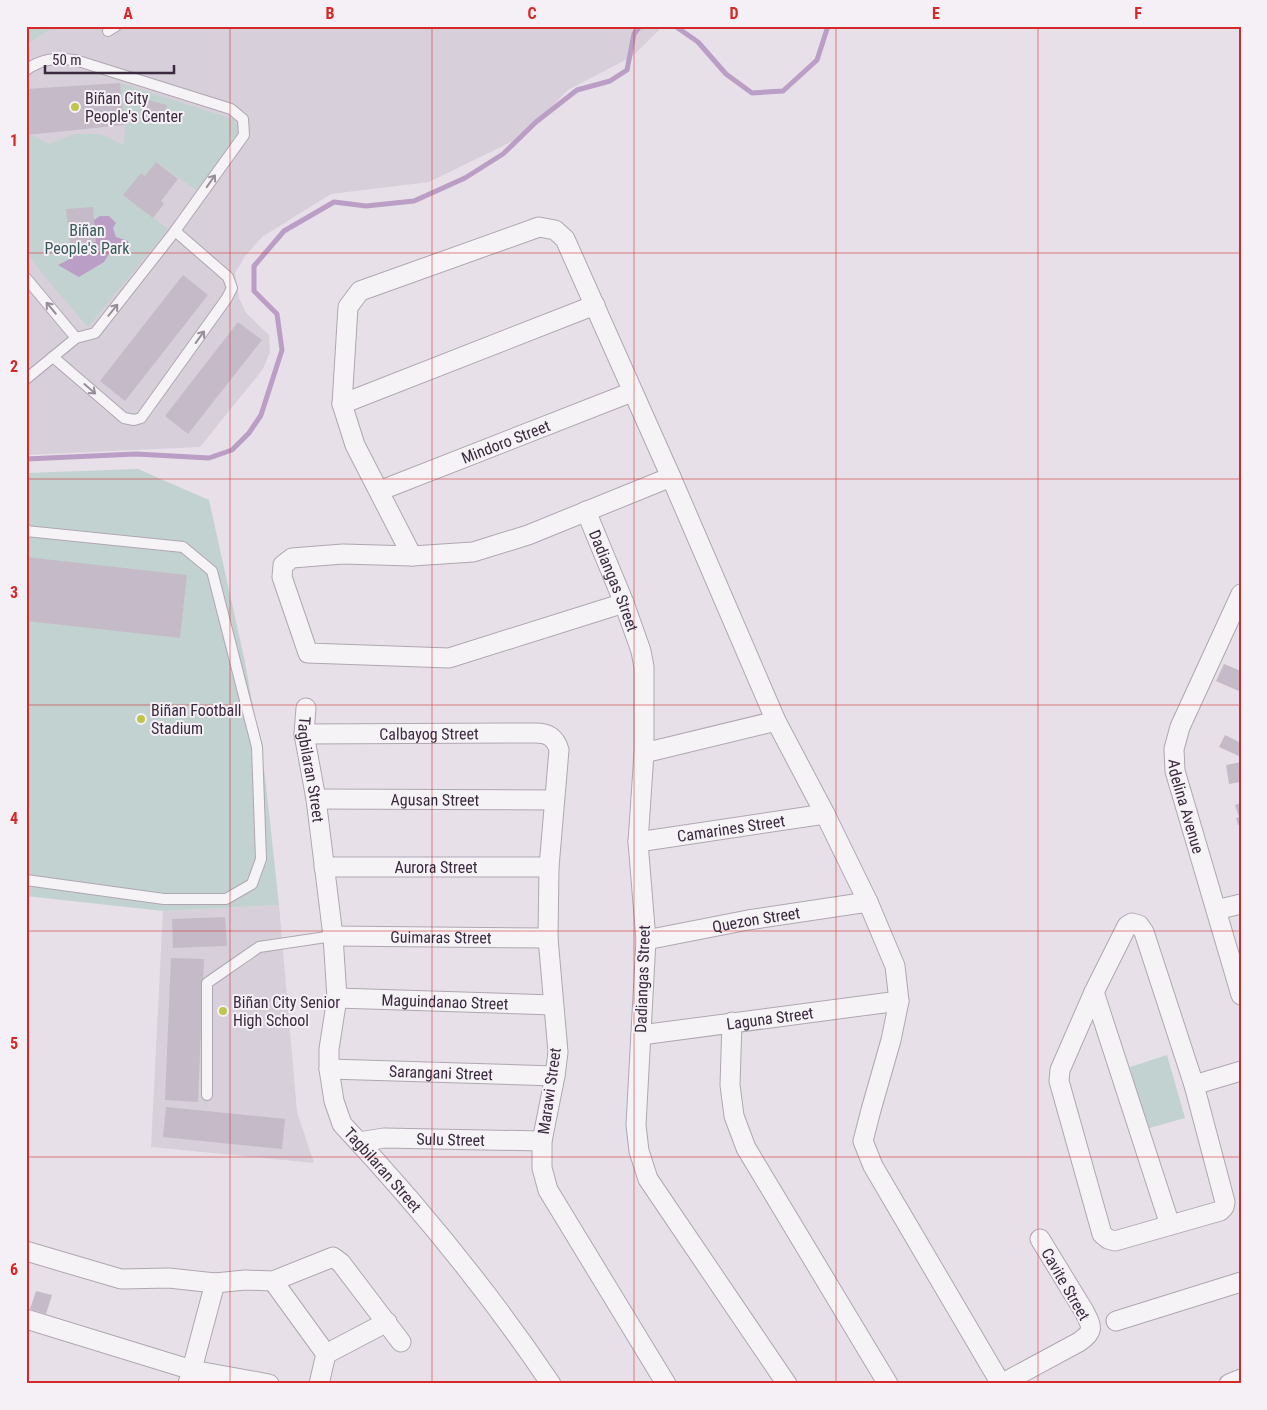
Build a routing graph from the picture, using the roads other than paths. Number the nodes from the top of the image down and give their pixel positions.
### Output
1 (26, 70) edge
2 (175, 232) junction
3 (26, 278) edge
4 (595, 305) junction
5 (76, 338) junction
6 (53, 357) junction
7 (26, 379) edge
8 (632, 392) junction
9 (342, 404) junction
10 (671, 477) junction
11 (379, 491) junction
12 (586, 512) junction
13 (26, 531) edge
14 (412, 556) junction
15 (1241, 594) edge
16 (624, 603) junction
17 (306, 708) dead end
18 (776, 721) junction
19 (304, 734) junction
20 (552, 737) joint
21 (644, 754) junction
22 (316, 799) junction
23 (554, 800) junction
24 (825, 814) junction
25 (638, 842) junction
26 (324, 867) junction
27 (548, 867) junction
28 (26, 880) edge
29 (868, 902) junction
30 (1241, 904) edge
31 (1216, 910) junction
32 (333, 936) junction
33 (548, 938) junction
34 (646, 940) junction
35 (1094, 992) junction
36 (1241, 995) edge
37 (337, 998) junction
38 (898, 1001) junction
39 (552, 1005) junction
40 (732, 1022) junction
41 (641, 1035) junction
42 (329, 1069) junction
43 (1241, 1071) edge
44 (555, 1076) junction
45 (1194, 1085) junction
46 (207, 1095) dead end
47 (542, 1141) junction
48 (359, 1142) junction
49 (1170, 1225) junction
50 (1040, 1239) dead end
51 (26, 1251) edge
52 (273, 1282) junction
53 (1241, 1282) edge
54 (215, 1283) junction
55 (26, 1319) edge
56 (1116, 1321) dead end
57 (387, 1322) junction
58 (401, 1342) dead end
59 (326, 1354) junction
60 (190, 1377) edge
61 (1241, 1379) edge
62 (269, 1384) edge
63 (319, 1384) edge
64 (551, 1384) edge
65 (666, 1384) edge
66 (787, 1384) edge
67 (888, 1384) edge
68 (1001, 1384) edge
69 (1229, 1384) edge

2 -> 1 lane
5 -> 2 lane
6 -> 2 lane
5 -> 3 lane
4 - 8 street
4 - 9 street
4 - 9 street
5 - 6 lane
6 - 7 lane
8 - 10 street
8 - 11 street, Mindoro Street
9 - 11 street
10 - 12 street
10 - 18 street
11 - 14 street
12 - 14 street
12 - 16 street, Dadiangas Street
13 - 28 lane
14 - 16 street
15 - 31 street, Adelina Avenue
16 - 21 street, Dadiangas Street
17 - 19 street, Tagbilaran Street
18 - 21 street
18 - 24 street
19 - 20 street, Calbayog Street
19 - 22 street, Tagbilaran Street
20 - 23 street, Marawi Street
21 - 25 street, Dadiangas Street
22 - 23 street, Agusan Street
22 - 26 street, Tagbilaran Street
23 - 27 street, Marawi Street
24 - 25 street, Camarines Street
24 - 29 street
25 - 34 street, Dadiangas Street
26 - 27 street, Aurora Street
26 - 32 street, Tagbilaran Street
27 - 33 street, Marawi Street
29 - 34 street, Quezon Street
29 - 38 street
30 - 31 street
31 - 36 street, Adelina Avenue
32 - 33 street, Guimaras Street
32 - 37 street, Tagbilaran Street
32 - 46 lane
33 - 39 street, Marawi Street
34 - 41 street, Dadiangas Street
35 - 45 street
35 - 49 street
35 - 49 street
37 - 39 street, Maguindanao Street
37 - 42 street, Tagbilaran Street
38 - 40 street, Laguna Street
38 - 68 street
39 - 44 street, Marawi Street
40 - 41 street, Laguna Street
40 - 67 street
41 - 66 street, Dadiangas Street
42 - 44 street, Sarangani Street
42 - 48 street, Tagbilaran Street
43 - 45 street
44 - 47 street, Marawi Street
45 - 49 street
47 - 48 street, Sulu Street
47 - 65 street, Marawi Street
48 - 64 street, Tagbilaran Street
50 - 68 street, Cavite Street
51 - 54 street
52 - 54 street
52 - 57 street
52 - 59 street
53 - 56 street
54 - 60 street
55 - 60 street
57 - 58 street
57 - 59 street
59 - 63 street
60 - 62 street
61 - 69 street

